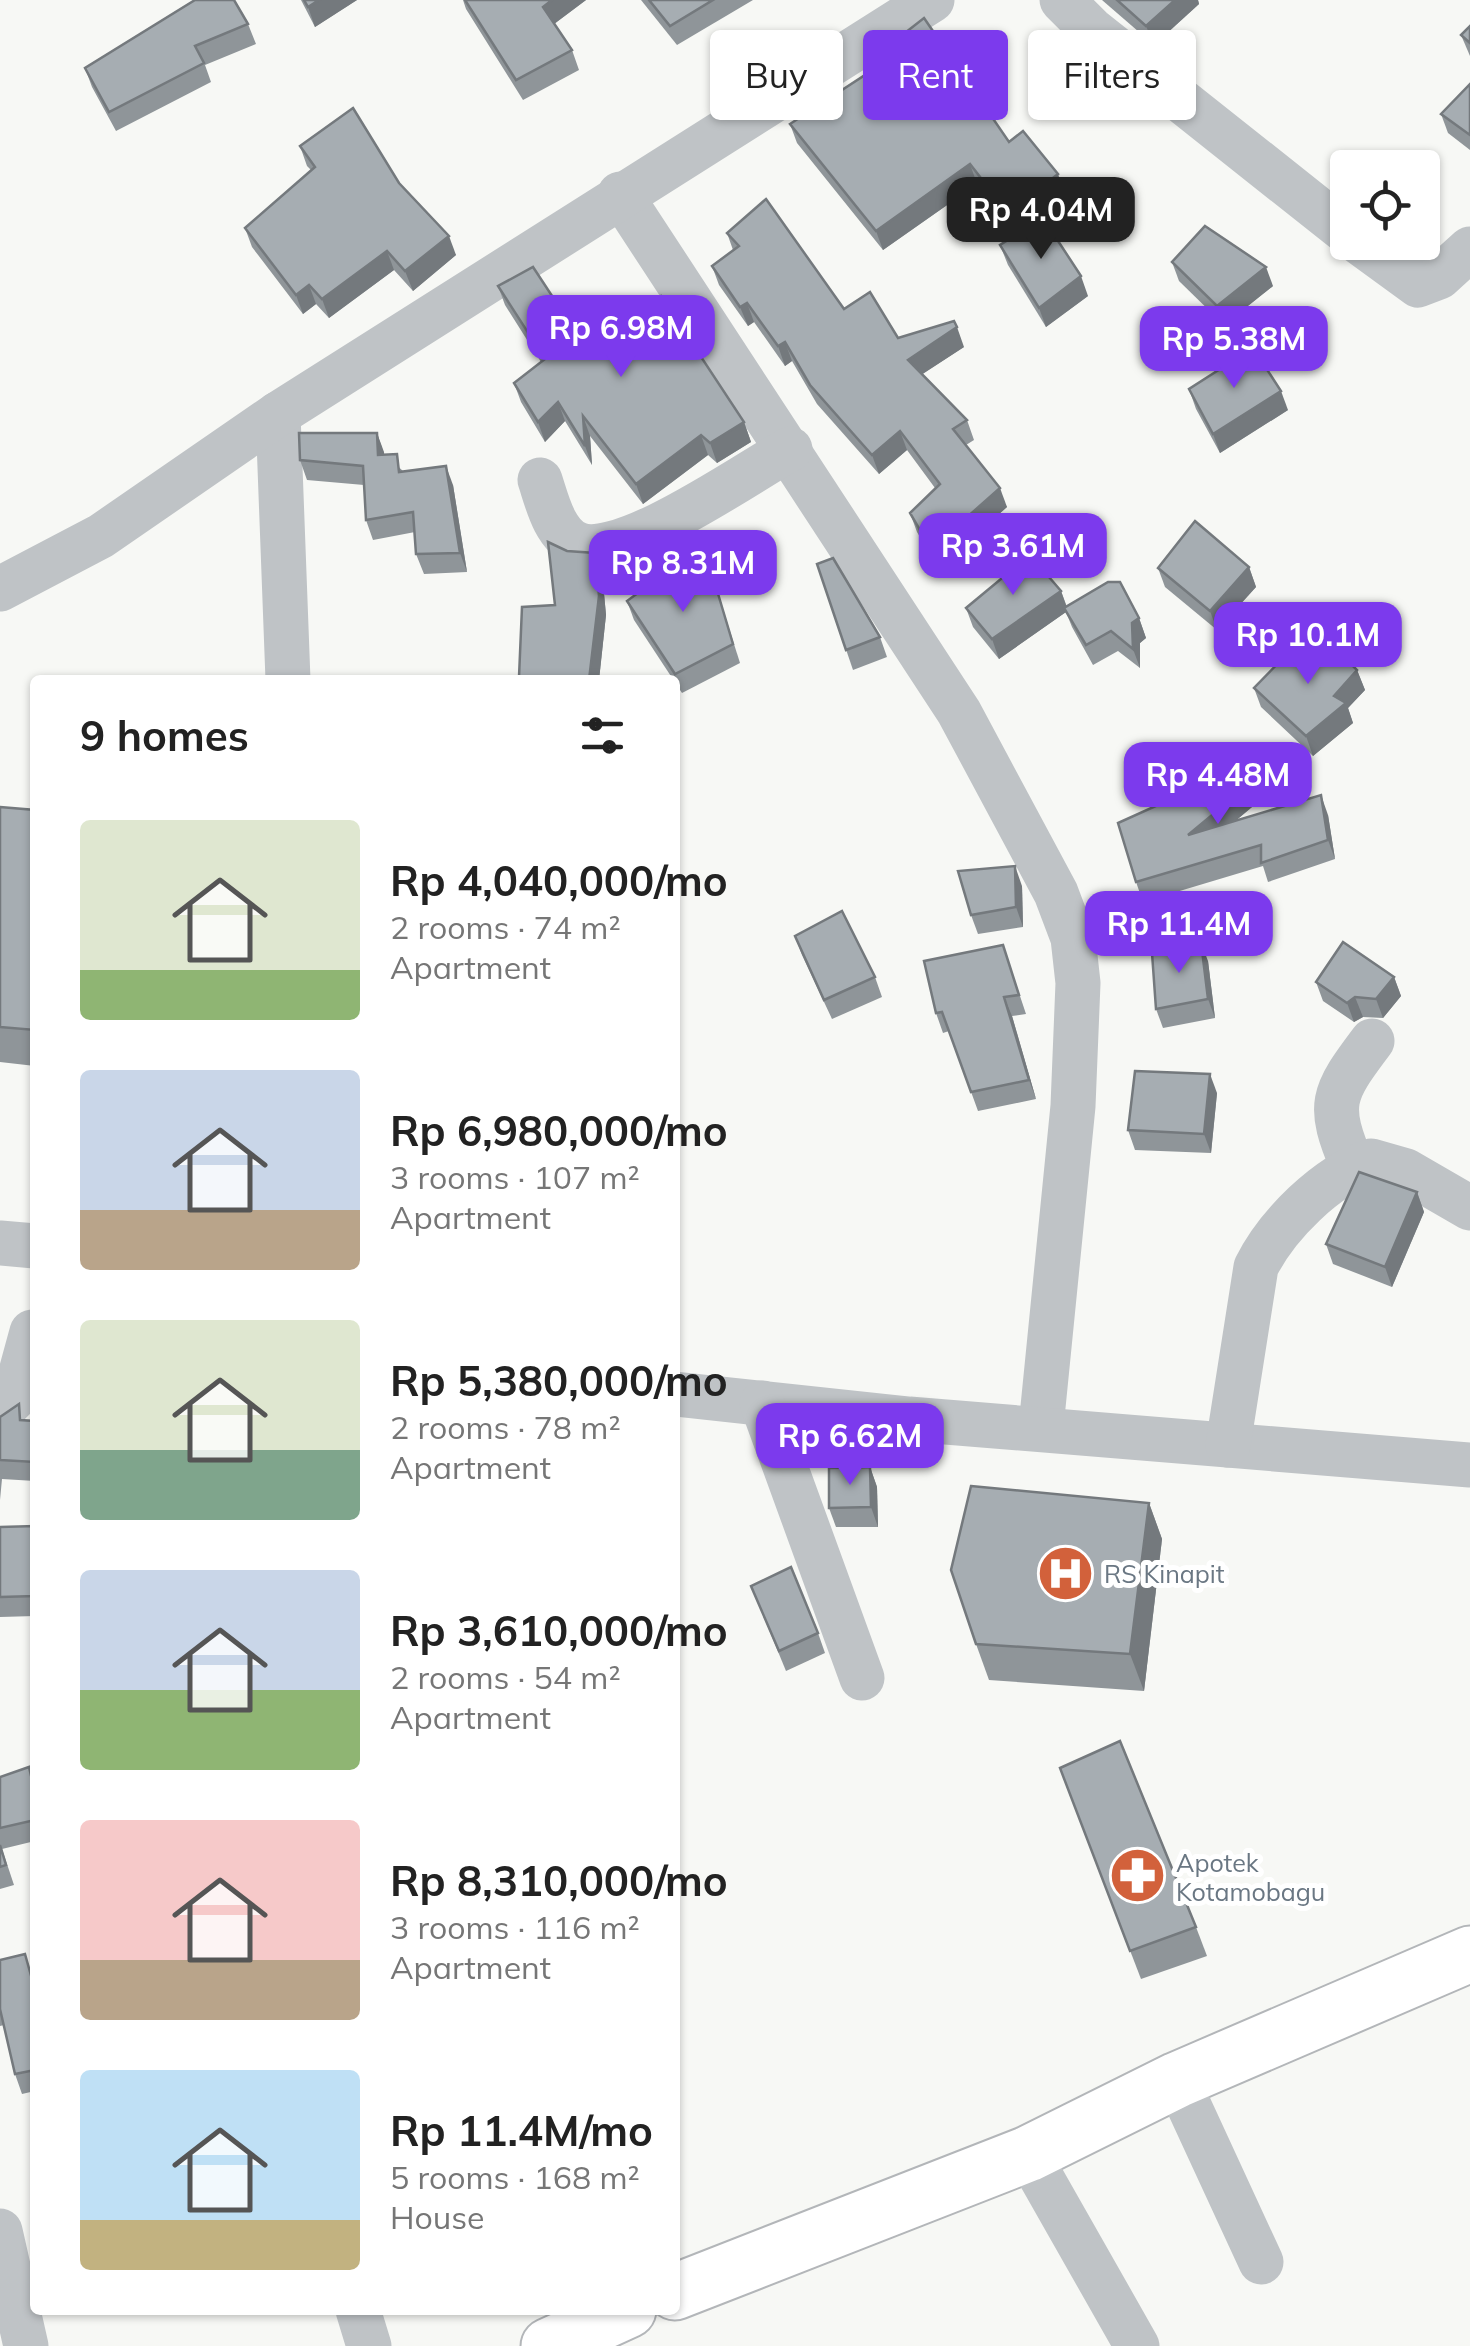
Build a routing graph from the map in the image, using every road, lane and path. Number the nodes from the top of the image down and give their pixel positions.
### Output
1 (932, 0) edge
2 (1062, 0) edge
3 (620, 194) junction
4 (1330, 219) edge
5 (1470, 248) edge
6 (1384, 260) edge
7 (278, 414) junction
8 (790, 449) junction
9 (540, 480) dead end
10 (0, 589) edge
11 (288, 675) edge
12 (1372, 1041) dead end
13 (1353, 1167) junction
14 (1470, 1208) edge
15 (0, 1244) edge
16 (30, 1246) edge
17 (22, 1331) edge
18 (680, 1395) edge
19 (762, 1403) junction
20 (0, 1412) edge
21 (1041, 1427) junction
22 (1228, 1445) junction
23 (1470, 1465) edge
24 (862, 1678) dead end
25 (1470, 1954) edge
26 (1177, 2080) junction
27 (1028, 2154) junction
28 (0, 2231) edge
29 (1261, 2262) dead end
30 (680, 2290) edge
31 (360, 2315) edge
32 (617, 2315) edge
33 (26, 2346) edge
34 (369, 2346) edge
35 (549, 2346) edge
36 (1137, 2346) edge

1 - 3 street
2 - 4 street
3 - 7 street
3 - 8 street
5 - 6 street
7 - 10 street
7 - 11 street
8 - 9 street
8 - 21 street
12 - 13 street
13 - 14 street
13 - 22 street
15 - 16 street
17 - 20 street
18 - 19 street
19 - 21 street
19 - 24 street
21 - 22 street
22 - 23 street
25 - 26 highway
26 - 27 highway
26 - 29 street
27 - 30 highway
27 - 36 street
28 - 33 street
31 - 34 street
32 - 35 highway

